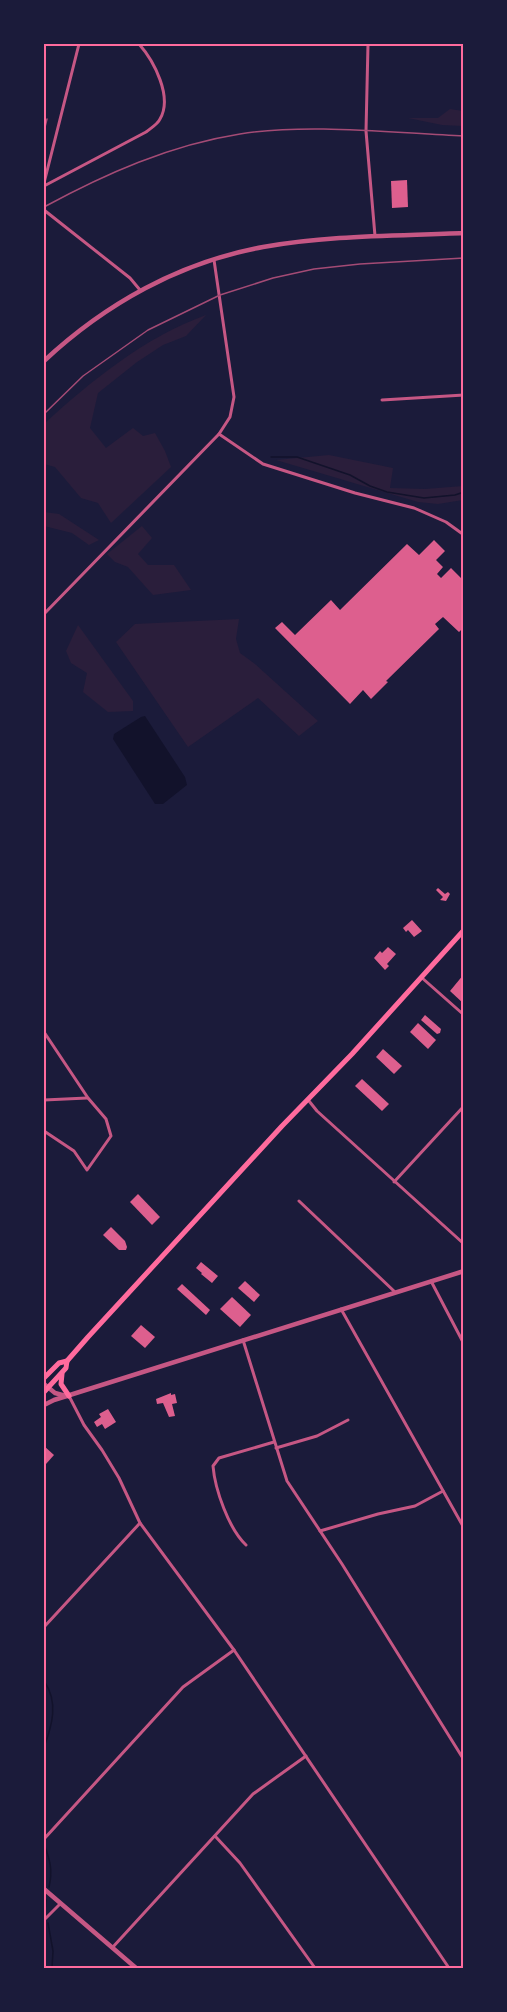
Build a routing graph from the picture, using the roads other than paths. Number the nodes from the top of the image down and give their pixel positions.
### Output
1 (79, 44) edge
2 (140, 44) edge
3 (368, 44) edge
4 (44, 184) edge
5 (44, 210) edge
6 (464, 233) edge
7 (375, 237) junction
8 (214, 259) junction
9 (140, 290) junction
10 (44, 361) edge
11 (464, 395) edge
12 (382, 400) dead end
13 (219, 434) junction
14 (464, 535) edge
15 (44, 614) edge
16 (464, 930) edge
17 (421, 977) junction
18 (464, 1015) edge
19 (44, 1033) edge
20 (88, 1098) junction
21 (307, 1099) junction
22 (44, 1100) edge
23 (464, 1106) edge
24 (44, 1131) edge
25 (394, 1182) junction
26 (299, 1201) dead end
27 (463, 1243) edge
28 (464, 1271) edge
29 (431, 1281) junction
30 (395, 1292) junction
31 (341, 1309) junction
32 (243, 1340) junction
33 (464, 1344) edge
34 (67, 1361) junction
35 (62, 1372) junction
36 (44, 1378) edge
37 (45, 1388) edge
38 (69, 1396) junction
39 (44, 1405) edge
40 (348, 1420) dead end
41 (274, 1442) junction
42 (276, 1448) junction
43 (443, 1491) junction
44 (140, 1523) junction
45 (464, 1528) edge
46 (321, 1531) junction
47 (246, 1545) dead end
48 (44, 1627) edge
49 (234, 1650) junction
50 (306, 1756) junction
51 (464, 1760) edge
52 (214, 1836) junction
53 (44, 1839) edge
54 (44, 1889) edge
55 (60, 1904) junction
56 (44, 1920) edge
57 (112, 1948) junction
58 (136, 1968) edge
59 (315, 1968) edge
60 (449, 1968) edge

1 - 4 street
2 - 4 street
3 - 7 street
5 - 9 street
6 - 7 street
7 - 8 street
8 - 9 street
8 - 13 street
9 - 10 street
11 - 12 street
13 - 14 street
13 - 15 street
16 - 17 main road
17 - 18 street
17 - 21 main road
19 - 20 street
20 - 22 street
20 - 24 street
21 - 25 street
21 - 34 main road
23 - 25 street
25 - 27 street
26 - 30 street
28 - 29 street
29 - 30 street
29 - 33 street
30 - 31 street
31 - 32 street
31 - 43 street
32 - 38 street
32 - 41 street
34 - 35 main road
34 - 36 main road
35 - 37 main road
35 - 38 main road
37 - 38 street
38 - 39 street
38 - 44 street
40 - 42 street
41 - 42 street
41 - 47 street
42 - 46 street
43 - 45 street
43 - 46 street
44 - 48 street
44 - 49 street
46 - 51 street
49 - 50 street
49 - 53 street
50 - 52 street
50 - 60 street
52 - 57 street
52 - 59 street
54 - 55 street
55 - 56 street
55 - 57 street
57 - 58 street

